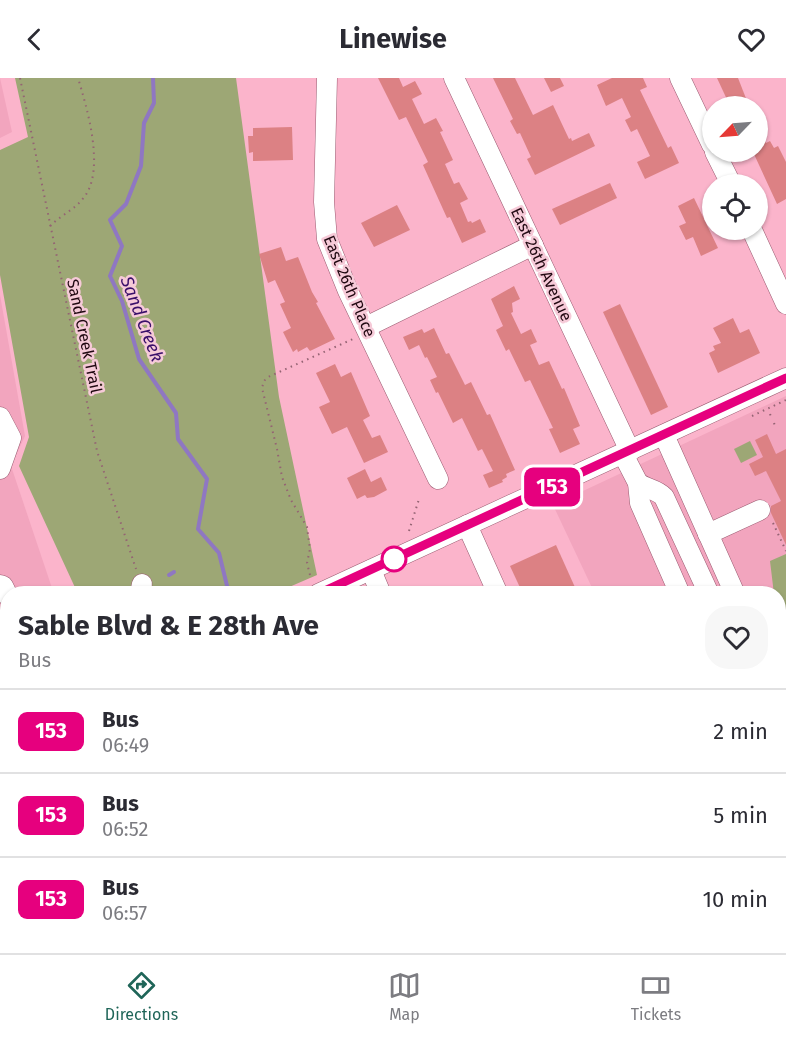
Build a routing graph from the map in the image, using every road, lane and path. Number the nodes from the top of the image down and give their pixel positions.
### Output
1 (20, 78) edge
2 (78, 78) edge
3 (327, 78) edge
4 (454, 78) edge
5 (680, 78) edge
6 (702, 125) edge
7 (50, 226) junction
8 (757, 240) edge
9 (533, 245) junction
10 (786, 304) edge
11 (360, 333) junction
12 (786, 378) edge
13 (786, 400) edge
14 (770, 414) dead end
15 (0, 417) edge
16 (752, 417) dead end
17 (772, 419) dead end
18 (664, 435) junction
19 (627, 453) junction
20 (0, 469) edge
21 (438, 479) dead end
22 (638, 483) junction
23 (419, 499) dead end
24 (767, 516) joint
25 (467, 525) junction
26 (409, 531) dead end
27 (708, 534) junction
28 (786, 551) edge
29 (371, 570) junction
30 (310, 575) dead end
31 (140, 586) edge
32 (336, 586) edge
33 (378, 586) edge
34 (494, 586) edge
35 (676, 586) edge
36 (705, 586) edge
37 (731, 586) edge

1 - 7 path, Sand Creek Trail
2 - 7 path
3 - 11 street, East 26th Place
4 - 9 street, East 26th Avenue
5 - 6 street
7 - 31 path, Sand Creek Trail
8 - 10 street
9 - 11 street
9 - 19 street, East 26th Avenue
11 - 21 street, East 26th Place
11 - 30 path
12 - 18 street
13 - 16 path
14 - 17 path
15 - 20 street
18 - 19 street
18 - 27 street
19 - 22 street, East 26th Avenue
19 - 25 street
22 - 35 street, East 26th Avenue
22 - 36 street
23 - 26 path
24 - 27 street
24 - 28 path
25 - 29 street
25 - 34 street
27 - 37 street
29 - 32 street
29 - 33 street

